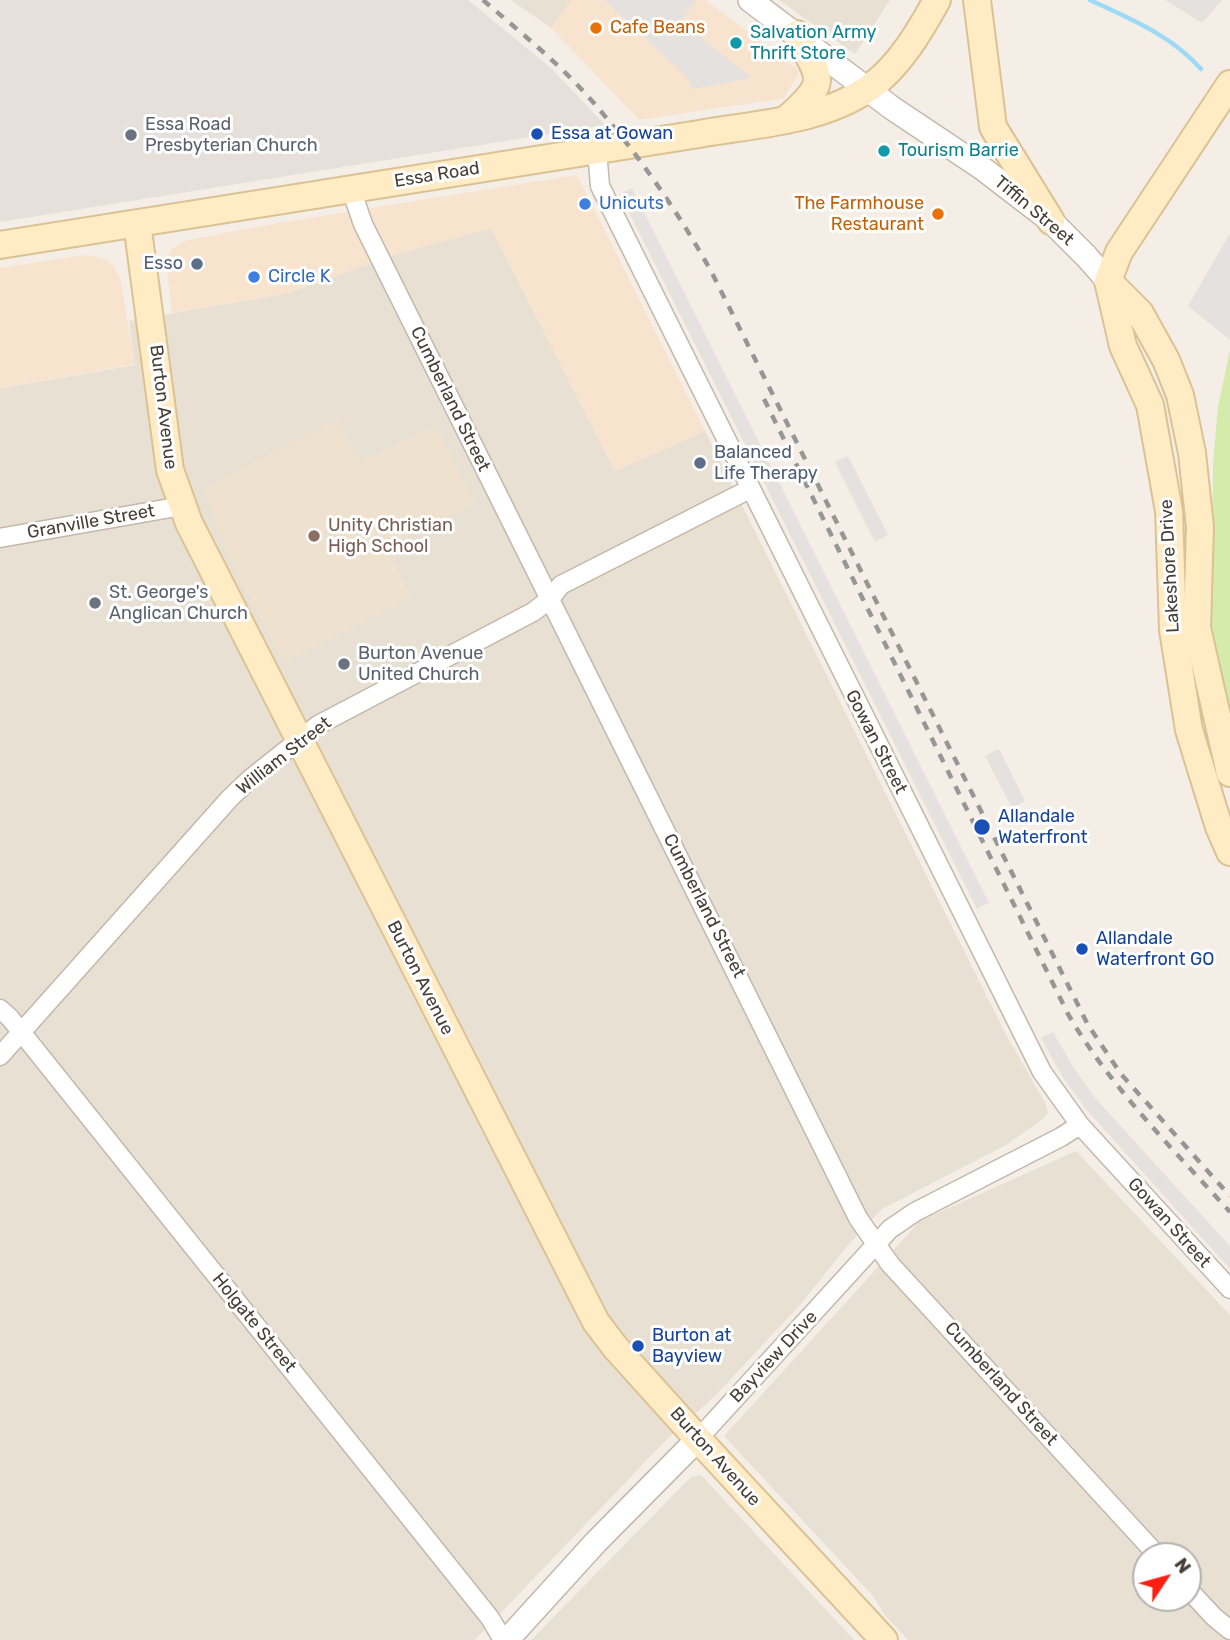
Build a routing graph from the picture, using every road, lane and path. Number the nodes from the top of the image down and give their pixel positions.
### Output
1 (750, 0) edge
2 (937, 0) edge
3 (977, 0) edge
4 (797, 34) junction
5 (869, 89) junction
6 (1228, 96) edge
7 (787, 119) junction
8 (597, 150) junction
9 (351, 188) junction
10 (1051, 221) junction
11 (137, 223) junction
12 (0, 245) edge
13 (1108, 281) junction
14 (750, 489) junction
15 (182, 506) junction
16 (0, 538) edge
17 (550, 599) junction
18 (298, 740) junction
19 (1230, 773) edge
20 (1230, 852) edge
21 (0, 1009) edge
22 (21, 1032) junction
23 (0, 1056) edge
24 (1080, 1125) junction
25 (876, 1244) junction
26 (1230, 1289) edge
27 (698, 1439) junction
28 (1145, 1542) edge
29 (1202, 1605) edge
30 (1230, 1630) edge
31 (505, 1640) edge
32 (884, 1640) edge
33 (1220, 1640) edge

1 - 4 street, Tiffin Street
2 - 5 main road
3 - 10 main road
4 - 5 street, Tiffin Street
4 - 7 main road
5 - 7 main road, Essa Road
5 - 10 street, Tiffin Street
6 - 13 main road
6 - 13 main road
7 - 8 main road, Essa Road
8 - 9 main road, Essa Road
8 - 14 street, Gowan Street
9 - 11 main road, Essa Road
9 - 17 street, Cumberland Street
10 - 13 street, Tiffin Street
11 - 12 main road, Essa Road
11 - 15 main road, Burton Avenue
13 - 19 main road, Lakeshore Drive
13 - 20 main road, Lakeshore Drive
14 - 17 street, William Street
14 - 24 street, Gowan Street
15 - 16 street, Granville Street
15 - 18 main road, Burton Avenue
17 - 18 street, William Street
17 - 25 street, Cumberland Street
18 - 22 street, William Street
18 - 27 main road, Burton Avenue
21 - 22 street, Holgate Street
22 - 23 street, William Street
22 - 31 street, Holgate Street
24 - 25 street, Bayview Drive
24 - 26 street, Gowan Street
25 - 27 street, Bayview Drive
25 - 28 street, Cumberland Street
27 - 31 street, Bayview Drive
27 - 32 main road, Burton Avenue
29 - 30 street
30 - 33 street

